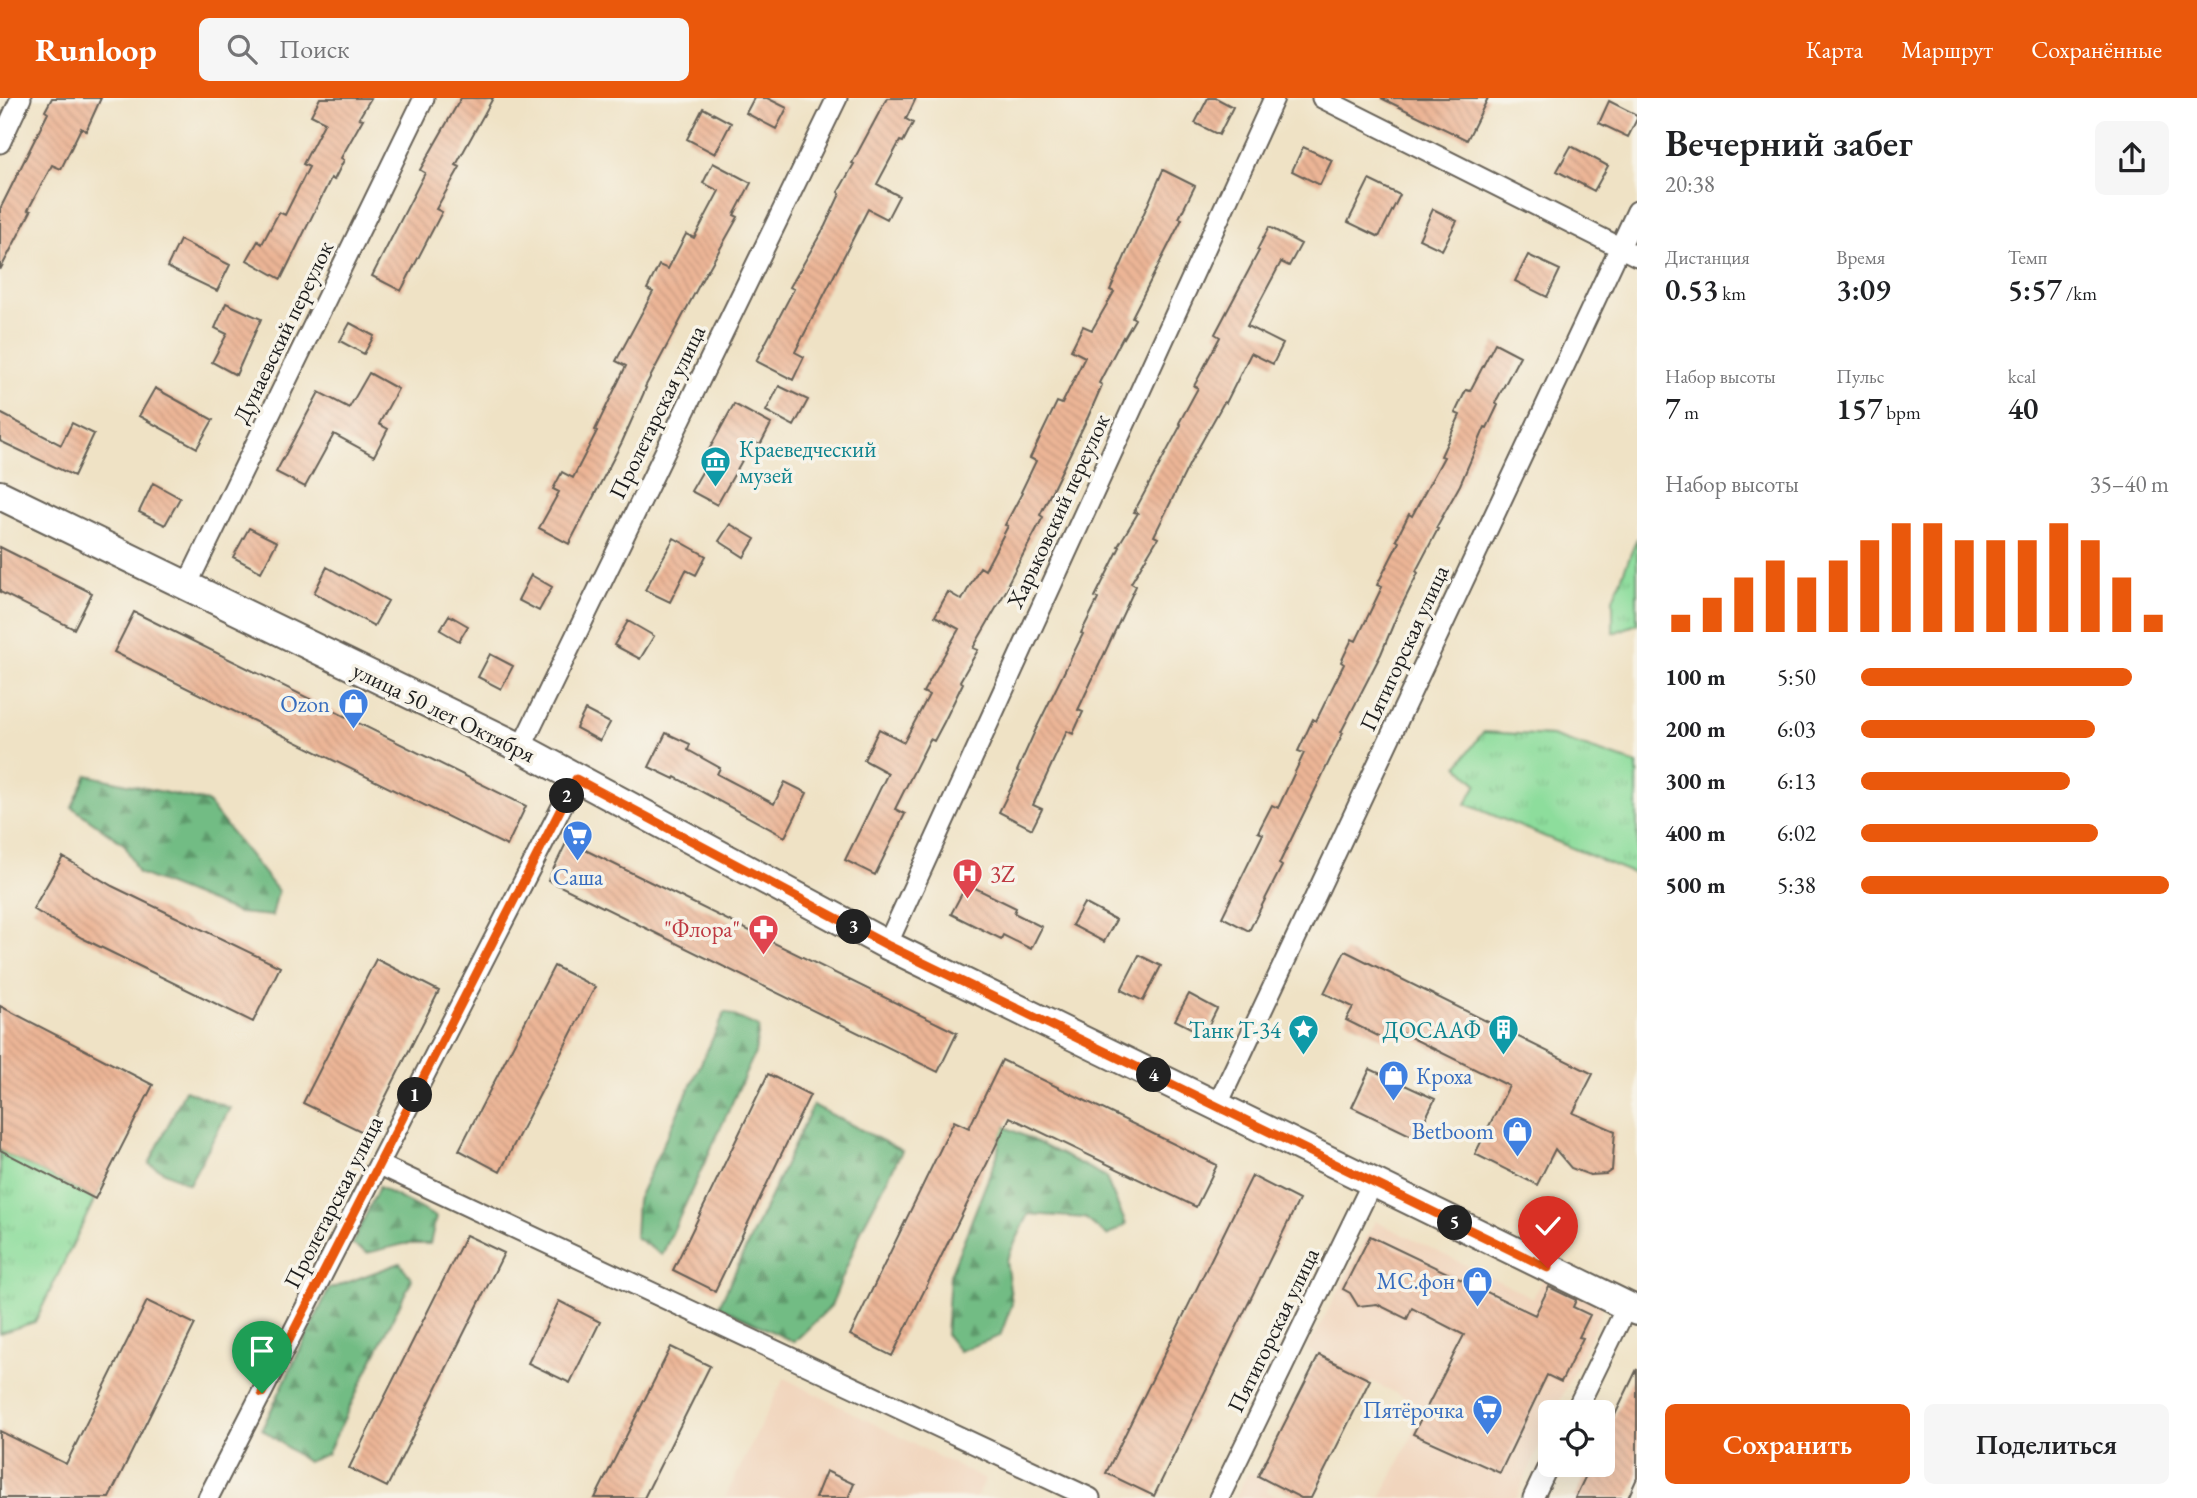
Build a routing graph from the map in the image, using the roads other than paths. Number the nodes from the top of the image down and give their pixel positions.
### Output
1 (21, 98) edge
2 (424, 98) edge
3 (837, 98) edge
4 (1274, 98) edge
5 (1322, 98) edge
6 (0, 143) edge
7 (1637, 211) edge
8 (1619, 248) junction
9 (1637, 256) edge
10 (0, 495) edge
11 (186, 587) junction
12 (520, 748) junction
13 (576, 779) junction
14 (887, 945) junction
15 (1217, 1106) junction
16 (380, 1164) junction
17 (1372, 1183) junction
18 (1632, 1309) edge
19 (1582, 1400) edge
20 (1543, 1477) edge
21 (208, 1498) edge
22 (1090, 1498) edge
23 (1219, 1498) edge
24 (1533, 1498) edge

1 - 6 street
2 - 11 street, Дунаевский переулок
3 - 12 street, Пролетарская улица
4 - 14 street, Харьковский переулок
5 - 8 street
7 - 8 street, Пятигорская улица
8 - 9 street
8 - 15 street, Пятигорская улица
10 - 11 main road, улица 50 лет Октября
11 - 12 main road, улица 50 лет Октября
12 - 13 main road, улица 50 лет Октября
13 - 14 main road, улица 50 лет Октября
13 - 16 street, Пролетарская улица
14 - 15 main road, улица 50 лет Октября
15 - 17 main road, улица 50 лет Октября
16 - 21 street, Пролетарская улица
16 - 22 street
17 - 18 main road, улица 50 лет Октября
17 - 23 street, Пятигорская улица
18 - 19 street
20 - 24 street

